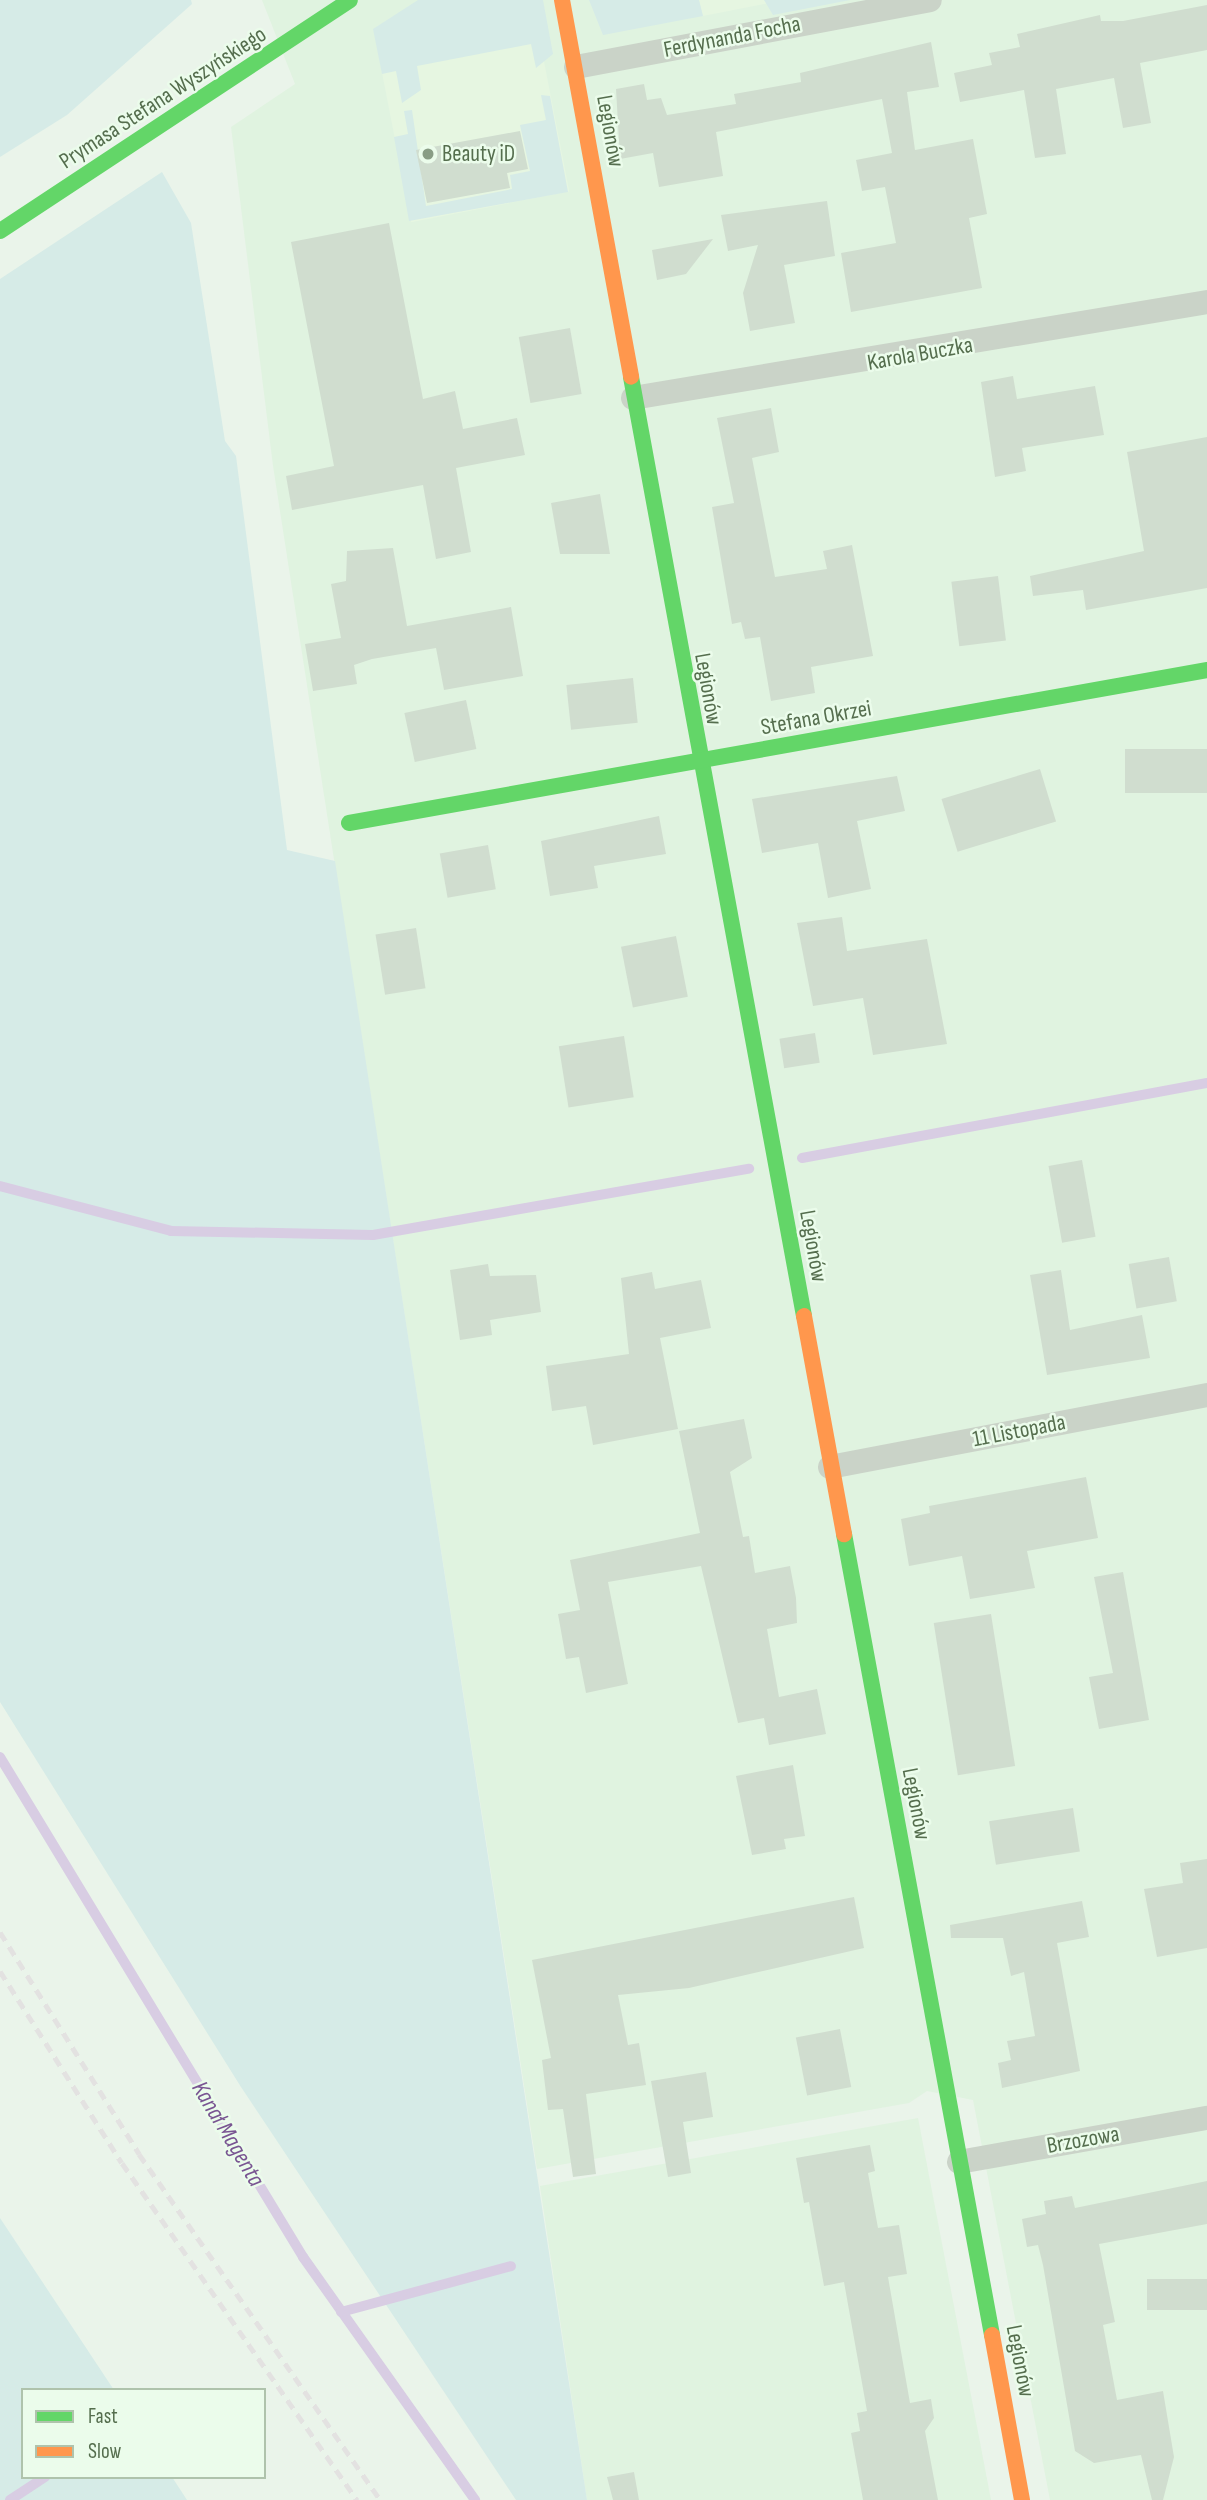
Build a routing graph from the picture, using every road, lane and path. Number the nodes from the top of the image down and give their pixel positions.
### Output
1 (351, 0) edge
2 (562, 0) edge
3 (930, 0) edge
4 (576, 67) junction
5 (0, 231) edge
6 (1207, 302) edge
7 (633, 398) junction
8 (1207, 670) edge
9 (698, 763) junction
10 (349, 823) dead end
11 (1207, 1395) edge
12 (830, 1467) junction
13 (1207, 2118) edge
14 (959, 2162) junction
15 (1023, 2500) edge

1 - 5 street, Prymasa Stefana Wyszyńskiego
2 - 4 street, Legionów
3 - 4 street, Ferdynanda Focha
4 - 7 street, Legionów
6 - 7 street, Karola Buczka
7 - 9 street, Legionów
8 - 9 street, Stefana Okrzei
9 - 10 street, Stefana Okrzei
9 - 12 street, Legionów
11 - 12 street, 11 Listopada
12 - 14 street, Legionów
13 - 14 street, Brzozowa
14 - 15 street, Legionów

